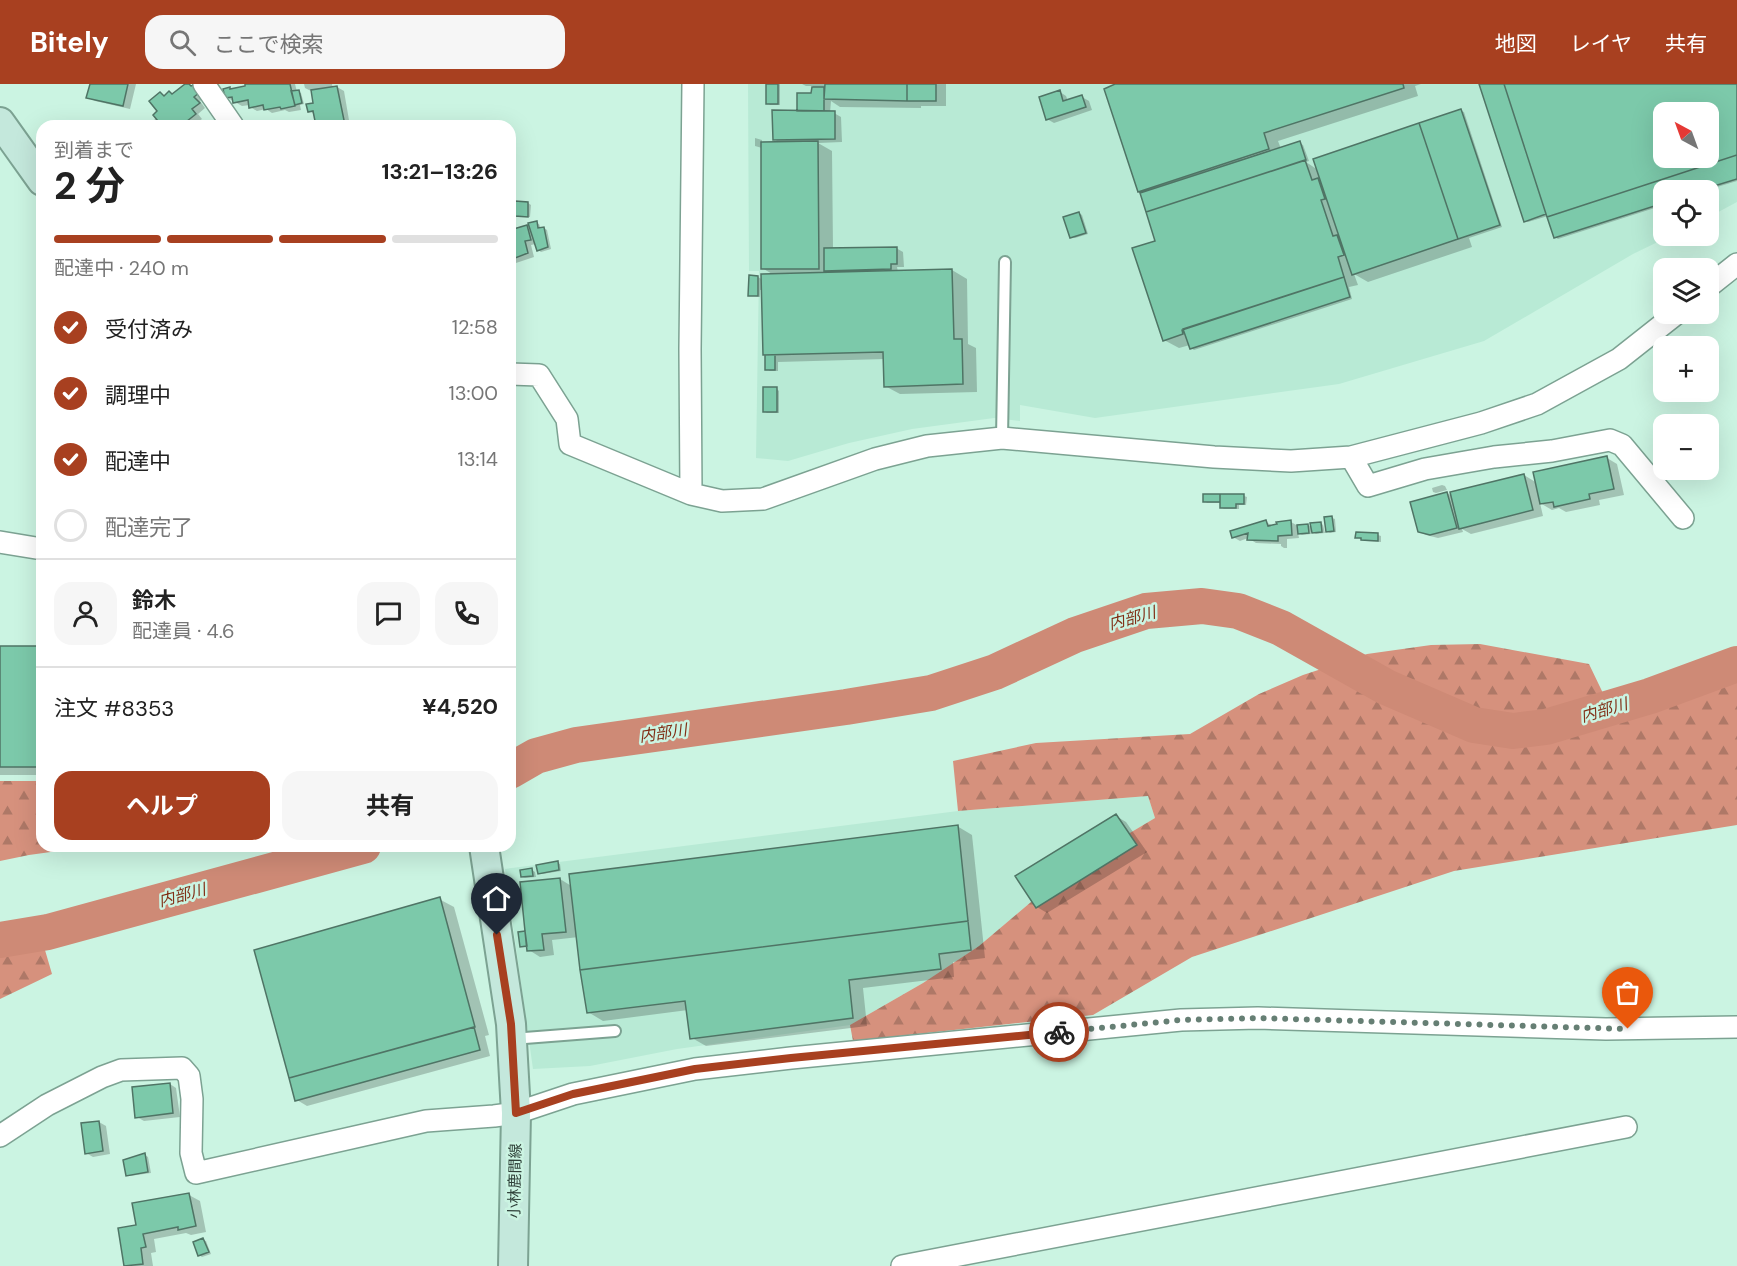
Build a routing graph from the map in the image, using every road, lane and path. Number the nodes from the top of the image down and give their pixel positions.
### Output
1 (204, 84) edge
2 (693, 84) edge
3 (229, 120) edge
4 (0, 122) edge
5 (36, 173) edge
6 (1005, 262) dead end
7 (1737, 264) edge
8 (1719, 278) edge
9 (1663, 324) edge
10 (516, 374) edge
11 (1002, 438) junction
12 (1351, 458) junction
13 (691, 494) junction
14 (1683, 518) dead end
15 (0, 542) edge
16 (36, 548) edge
17 (485, 852) edge
18 (1737, 1027) edge
19 (615, 1031) dead end
20 (512, 1039) junction
21 (516, 1113) junction
22 (1626, 1127) dead end
23 (0, 1136) edge
24 (513, 1266) edge
25 (902, 1266) edge

1 - 3 street
2 - 13 street
4 - 5 main road
6 - 11 lane
7 - 8 street
9 - 12 street
10 - 13 street
11 - 12 street
11 - 13 street
12 - 14 street
15 - 16 street
17 - 20 main road, 小林鹿間線
18 - 21 street
19 - 20 lane
20 - 21 main road, 小林鹿間線
21 - 23 street
21 - 24 main road, 小林鹿間線
22 - 25 street

